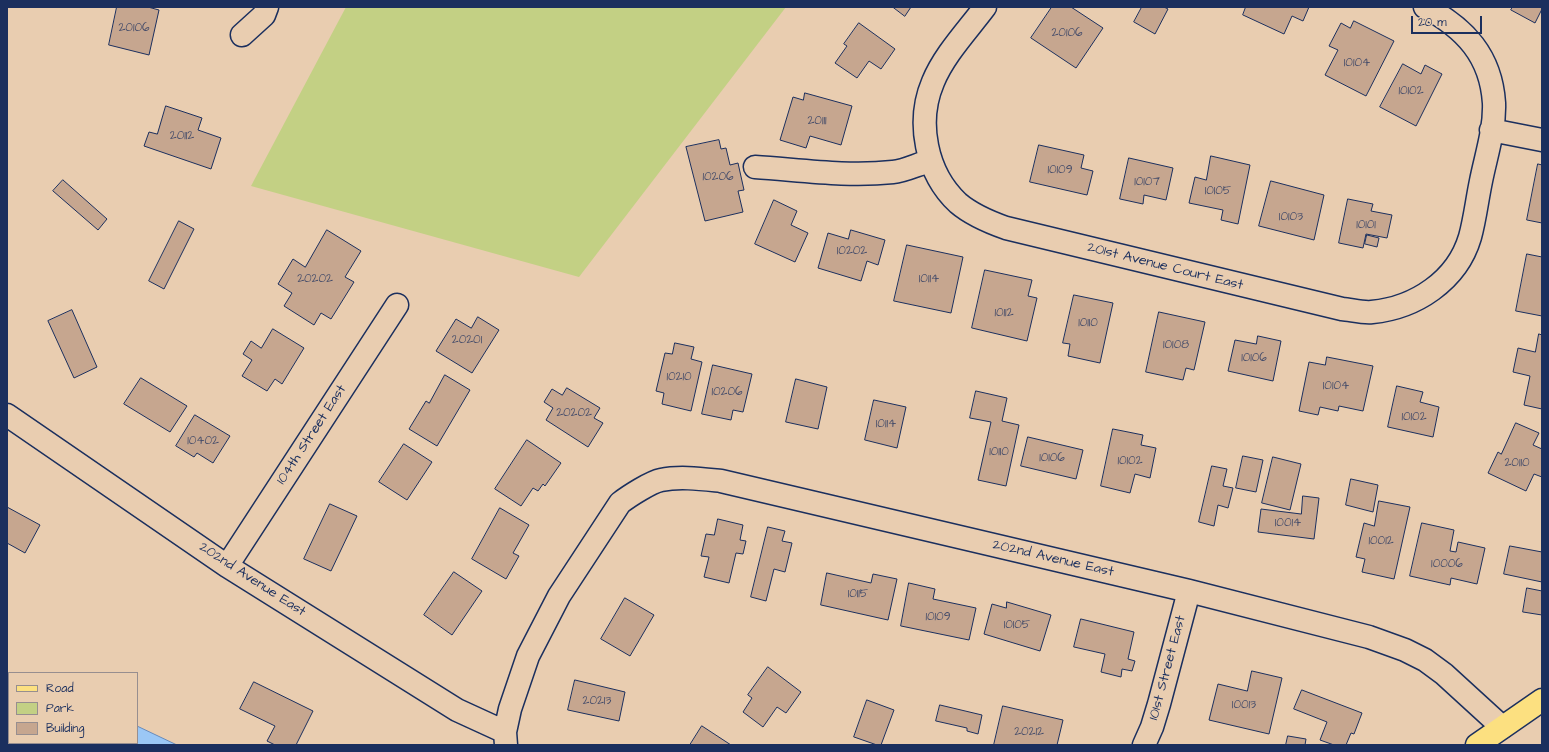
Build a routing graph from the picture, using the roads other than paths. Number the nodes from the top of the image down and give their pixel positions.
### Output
1 (267, 7) edge
2 (984, 7) edge
3 (1425, 7) edge
4 (242, 35) dead end
5 (1491, 130) junction
6 (1542, 140) edge
7 (930, 161) junction
8 (755, 167) dead end
9 (397, 305) dead end
10 (7, 415) edge
11 (227, 566) junction
12 (1189, 591) junction
13 (1542, 700) edge
14 (1502, 727) junction
15 (505, 738) edge
16 (1144, 745) edge
17 (1477, 745) edge

1 - 4 street
2 - 7 street, 201st Avenue Court East
3 - 5 street
5 - 6 street
5 - 7 street, 201st Avenue Court East
7 - 8 street
9 - 11 street, 104th Street East
10 - 11 street, 202nd Avenue East
11 - 15 street, 202nd Avenue East
12 - 14 street, 202nd Avenue East
12 - 15 street, 202nd Avenue East
12 - 16 street, 101st Street East
13 - 14 main road
14 - 17 main road

